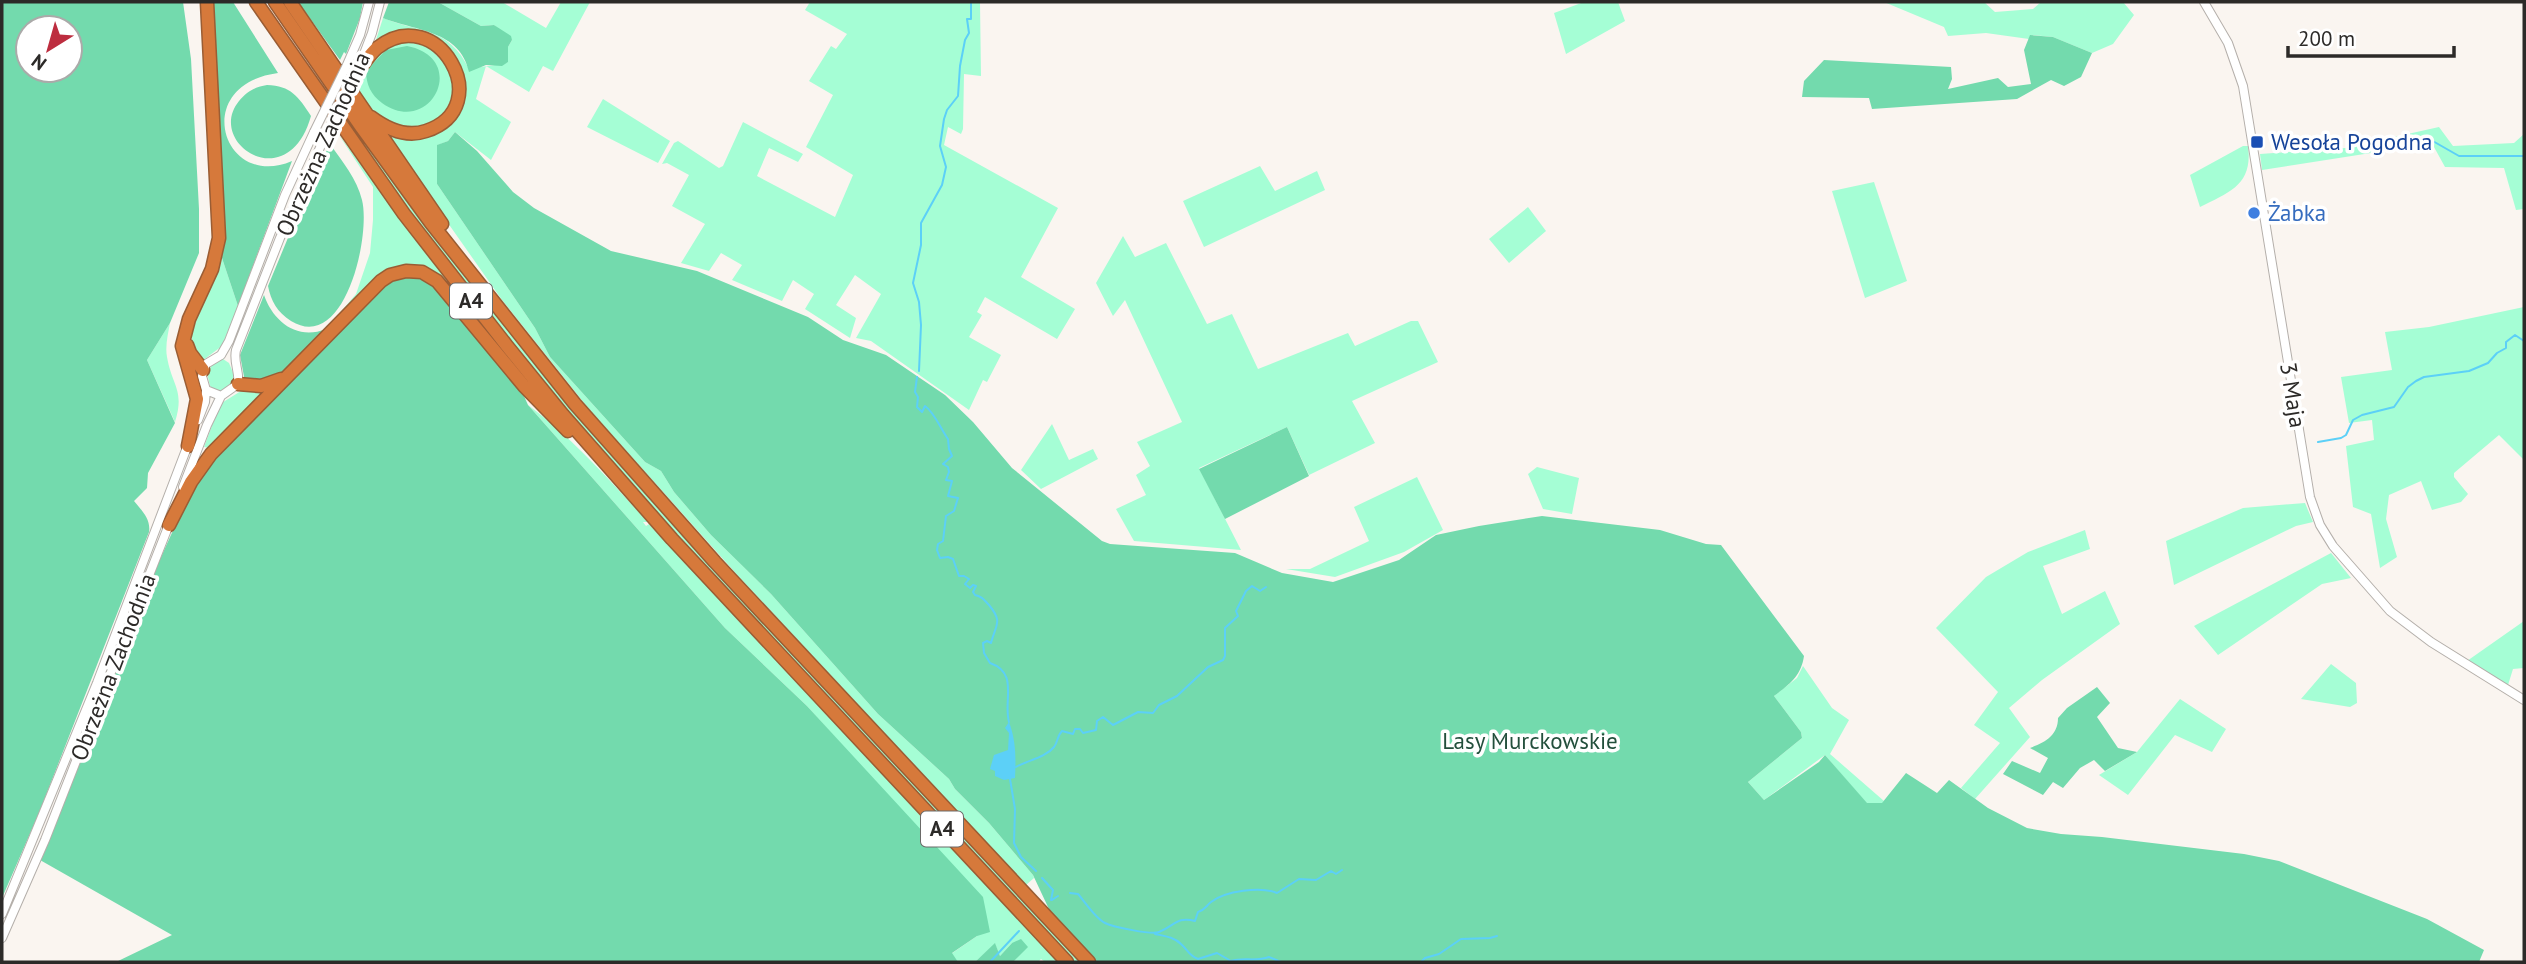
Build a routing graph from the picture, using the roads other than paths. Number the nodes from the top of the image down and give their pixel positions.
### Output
1 (207, 2) edge
2 (256, 2) edge
3 (275, 2) edge
4 (290, 2) edge
5 (369, 2) edge
6 (380, 2) edge
7 (2204, 2) edge
8 (354, 78) junction
9 (359, 104) junction
10 (185, 334) junction
11 (520, 337) junction
12 (221, 355) junction
13 (235, 364) junction
14 (298, 366) junction
15 (203, 370) junction
16 (237, 384) junction
17 (206, 390) junction
18 (221, 396) junction
19 (188, 446) junction
20 (606, 464) junction
21 (169, 525) junction
22 (2524, 700) edge
23 (2, 914) edge
24 (2, 938) edge
25 (1067, 962) edge
26 (1089, 962) edge

1 - 10 highway
2 - 20 highway, A4
3 - 11 highway, A4
4 - 9 highway
5 - 12 street, Obrzeżna Zachodnia, bridge
6 - 8 street, Obrzeżna Zachodnia
7 - 22 street, 3 Maja
8 - 9 highway
8 - 13 street, Obrzeżna Zachodnia, bridge
9 - 11 highway
10 - 15 highway
10 - 19 highway
11 - 26 highway, A4
12 - 13 street
12 - 15 street
13 - 16 street
14 - 16 highway
14 - 20 highway
14 - 21 highway
15 - 17 street
16 - 18 street
17 - 18 street
17 - 19 street, Obrzeżna Zachodnia
18 - 21 street, Obrzeżna Zachodnia
19 - 23 street, Obrzeżna Zachodnia
20 - 25 highway, A4
21 - 24 street, Obrzeżna Zachodnia

